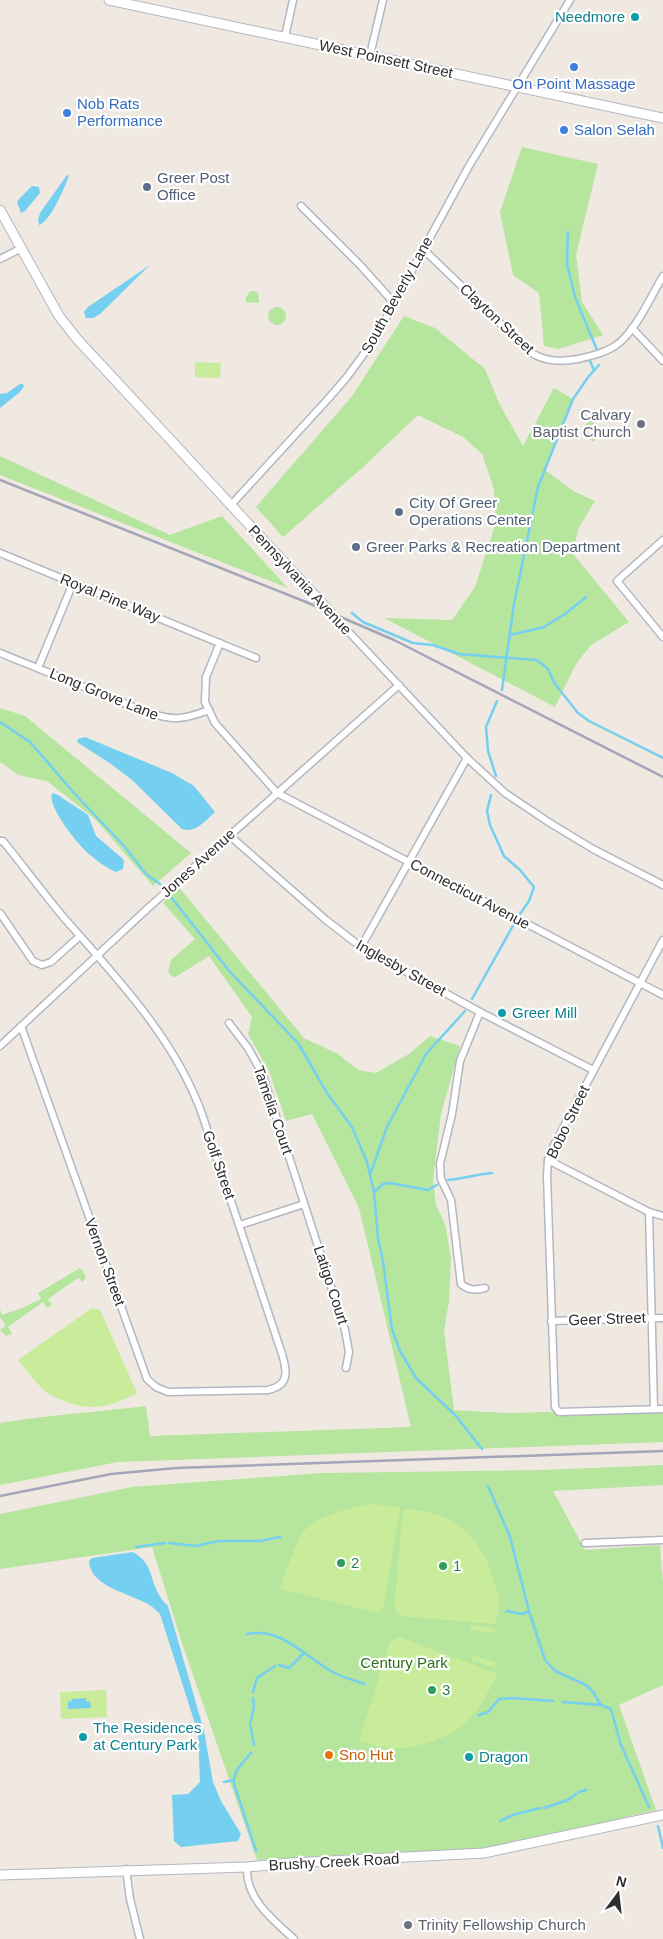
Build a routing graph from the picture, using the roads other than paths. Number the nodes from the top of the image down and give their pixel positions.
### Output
1 (109, 0) edge
2 (293, 0) edge
3 (383, 0) edge
4 (570, 0) edge
5 (285, 37) junction
6 (370, 55) junction
7 (517, 86) junction
8 (663, 118) edge
9 (301, 206) dead end
10 (0, 210) edge
11 (20, 249) junction
12 (423, 249) junction
13 (0, 260) edge
14 (663, 276) edge
15 (394, 304) junction
16 (632, 328) junction
17 (663, 361) edge
18 (230, 506) junction
19 (663, 540) edge
20 (0, 554) edge
21 (73, 583) junction
22 (331, 613) joint
23 (663, 637) edge
24 (220, 643) junction
25 (0, 653) edge
26 (256, 658) dead end
27 (38, 668) junction
28 (398, 685) junction
29 (209, 710) junction
30 (466, 758) junction
31 (277, 793) junction
32 (229, 836) junction
33 (0, 841) edge
34 (408, 862) junction
35 (663, 885) edge
36 (0, 912) edge
37 (80, 936) junction
38 (663, 940) edge
39 (361, 947) junction
40 (97, 955) junction
41 (640, 983) junction
42 (663, 995) edge
43 (480, 1012) junction
44 (229, 1023) dead end
45 (21, 1026) junction
46 (0, 1046) edge
47 (593, 1070) junction
48 (548, 1160) junction
49 (304, 1204) junction
50 (649, 1212) junction
51 (663, 1216) edge
52 (240, 1225) junction
53 (485, 1288) dead end
54 (650, 1318) junction
55 (663, 1318) edge
56 (551, 1321) junction
57 (346, 1368) dead end
58 (268, 1390) joint
59 (654, 1409) junction
60 (663, 1409) edge
61 (663, 1540) edge
62 (585, 1543) dead end
63 (663, 1815) edge
64 (247, 1867) junction
65 (126, 1869) junction
66 (0, 1874) edge
67 (140, 1939) edge
68 (294, 1939) edge

1 - 5 street, West Poinsett Street
2 - 5 street
3 - 6 street
4 - 7 street, South Beverly Lane
5 - 6 street, West Poinsett Street
6 - 7 street, West Poinsett Street
7 - 8 street, West Poinsett Street
7 - 12 street, South Beverly Lane
9 - 15 street
10 - 11 street, Pennsylvania Avenue
11 - 13 street
11 - 18 street, Pennsylvania Avenue
12 - 15 street, South Beverly Lane
12 - 16 street, Clayton Street
14 - 16 street, Clayton Street
15 - 18 street, South Beverly Lane
16 - 17 street
18 - 22 street, Pennsylvania Avenue
19 - 23 street
20 - 21 street, Royal Pine Way
21 - 24 street, Royal Pine Way
21 - 27 street
22 - 28 street, Pennsylvania Avenue
24 - 26 street, Royal Pine Way
24 - 29 street
25 - 27 street, Long Grove Lane
27 - 29 street, Long Grove Lane
28 - 30 street, Pennsylvania Avenue
28 - 31 street, Jones Avenue
29 - 31 street
30 - 34 street
30 - 35 street, Pennsylvania Avenue
31 - 32 street, Jones Avenue
31 - 34 street, Connecticut Avenue
32 - 39 street, Inglesby Street
32 - 40 street, Jones Avenue
33 - 37 street, Golf Street
34 - 39 street
34 - 41 street, Connecticut Avenue
36 - 37 street
37 - 40 street, Golf Street
38 - 41 street, Bobo Street
39 - 43 street, Inglesby Street
40 - 45 street, Jones Avenue
40 - 52 street, Golf Street
41 - 42 street, Connecticut Avenue
41 - 47 street, Bobo Street
43 - 47 street, Inglesby Street
43 - 53 street
44 - 49 street, Tamelia Court
45 - 46 street, Jones Avenue
45 - 58 street, Vernon Street
47 - 48 street, Bobo Street
48 - 50 street
48 - 56 street, Bobo Street
49 - 52 street
49 - 57 street, Latigo Court
50 - 51 street
50 - 54 street
52 - 58 street, Golf Street
54 - 55 street, Geer Street
54 - 56 street, Geer Street
54 - 59 street
56 - 59 street, Bobo Street
59 - 60 street
61 - 62 street
63 - 64 street, Brushy Creek Road
64 - 65 street, Brushy Creek Road
64 - 68 street
65 - 66 street, Brushy Creek Road
65 - 67 street

